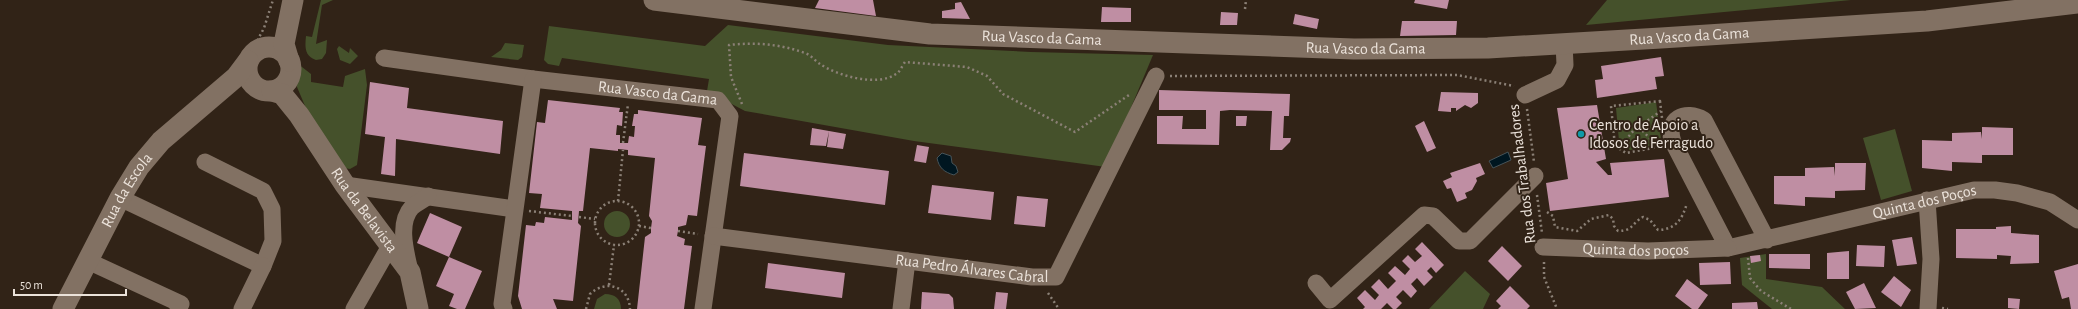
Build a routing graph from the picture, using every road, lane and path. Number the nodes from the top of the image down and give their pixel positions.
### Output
1 (280, 0) edge
2 (293, 0) edge
3 (654, 0) edge
4 (1246, 0) edge
5 (2078, 4) edge
6 (1245, 9) dead end
7 (1564, 43) junction
8 (252, 56) junction
9 (384, 58) dead end
10 (289, 69) junction
11 (1156, 76) joint
12 (532, 78) junction
13 (630, 89) junction
14 (266, 90) junction
15 (218, 92) junction
16 (1131, 93) dead end
17 (1525, 95) junction
18 (745, 111) dead end
19 (1661, 112) junction
20 (299, 115) junction
21 (1639, 127) junction
22 (623, 143) dead end
23 (1664, 146) junction
24 (1659, 147) junction
25 (1619, 148) junction
26 (623, 150) dead end
27 (1664, 151) dead end
28 (205, 162) dead end
29 (1535, 176) junction
30 (345, 185) junction
31 (428, 196) junction
32 (1689, 197) dead end
33 (120, 198) junction
34 (1927, 200) junction
35 (618, 201) junction
36 (514, 209) junction
37 (1547, 212) dead end
38 (572, 216) dead end
39 (579, 217) dead end
40 (595, 219) junction
41 (2078, 220) edge
42 (639, 226) junction
43 (651, 228) dead end
44 (678, 231) dead end
45 (713, 236) junction
46 (1767, 240) junction
47 (1745, 244) junction
48 (614, 245) junction
49 (390, 246) junction
50 (1543, 248) junction
51 (1728, 248) junction
52 (88, 261) junction
53 (907, 261) junction
54 (263, 266) junction
55 (410, 272) junction
56 (1316, 283) dead end
57 (609, 285) junction
58 (1334, 304) edge
59 (183, 307) edge
60 (63, 309) edge
61 (242, 309) edge
62 (354, 309) edge
63 (418, 309) edge
64 (504, 309) edge
65 (586, 309) edge
66 (630, 309) edge
67 (703, 309) edge
68 (901, 309) edge
69 (1557, 309) edge
70 (1790, 309) edge
71 (1928, 309) edge

1 - 8 street
2 - 10 street
3 - 7 street, Rua Vasco da Gama
4 - 6 path
5 - 7 street, Rua Vasco da Gama
7 - 17 street
8 - 10 street
8 - 14 street
8 - 15 street, Rua da Escola
9 - 12 street, Rua Vasco da Gama
10 - 14 street
10 - 20 street
11 - 17 path, Rua dos Trabalhadores
11 - 53 street, Rua Pedro Álvares Cabral
12 - 13 street, Rua Vasco da Gama
12 - 36 street
13 - 22 path
13 - 45 street, Rua Vasco da Gama
14 - 15 street, Rua da Escola
14 - 20 street
15 - 33 street, Rua da Escola
16 - 18 path
17 - 29 path, Rua dos Trabalhadores
19 - 21 path
19 - 23 path
19 - 25 path
20 - 30 street, Rua da Belavista
21 - 24 path
21 - 25 path
23 - 24 path
23 - 27 path
24 - 25 path
26 - 35 path
28 - 54 street
29 - 50 path, Rua dos Trabalhadores
29 - 58 street
30 - 31 street
30 - 49 street, Rua da Belavista
31 - 36 street
31 - 55 street
32 - 37 path
33 - 52 street, Rua da Escola
33 - 54 street
34 - 41 street, Quinta dos Poços
34 - 46 street, Quinta dos Poços
34 - 71 street
35 - 40 path
35 - 42 path
36 - 38 path
36 - 64 street
39 - 40 path
40 - 48 path
42 - 43 path
42 - 48 path
44 - 45 path
45 - 53 street, Rua Pedro Álvares Cabral
45 - 67 street, Rua Vasco da Gama
46 - 47 street, Quinta dos Poços
46 - 51 street
47 - 51 street, Quinta dos Poços
47 - 70 path
48 - 57 path
49 - 55 street, Rua da Belavista
49 - 62 street
50 - 51 street, Quinta dos poços
50 - 69 path, Rua dos Trabalhadores
52 - 59 street
52 - 60 street, Rua da Escola
53 - 68 street
54 - 61 street
55 - 63 street, Rua da Belavista
56 - 58 street
57 - 65 path
57 - 66 path

